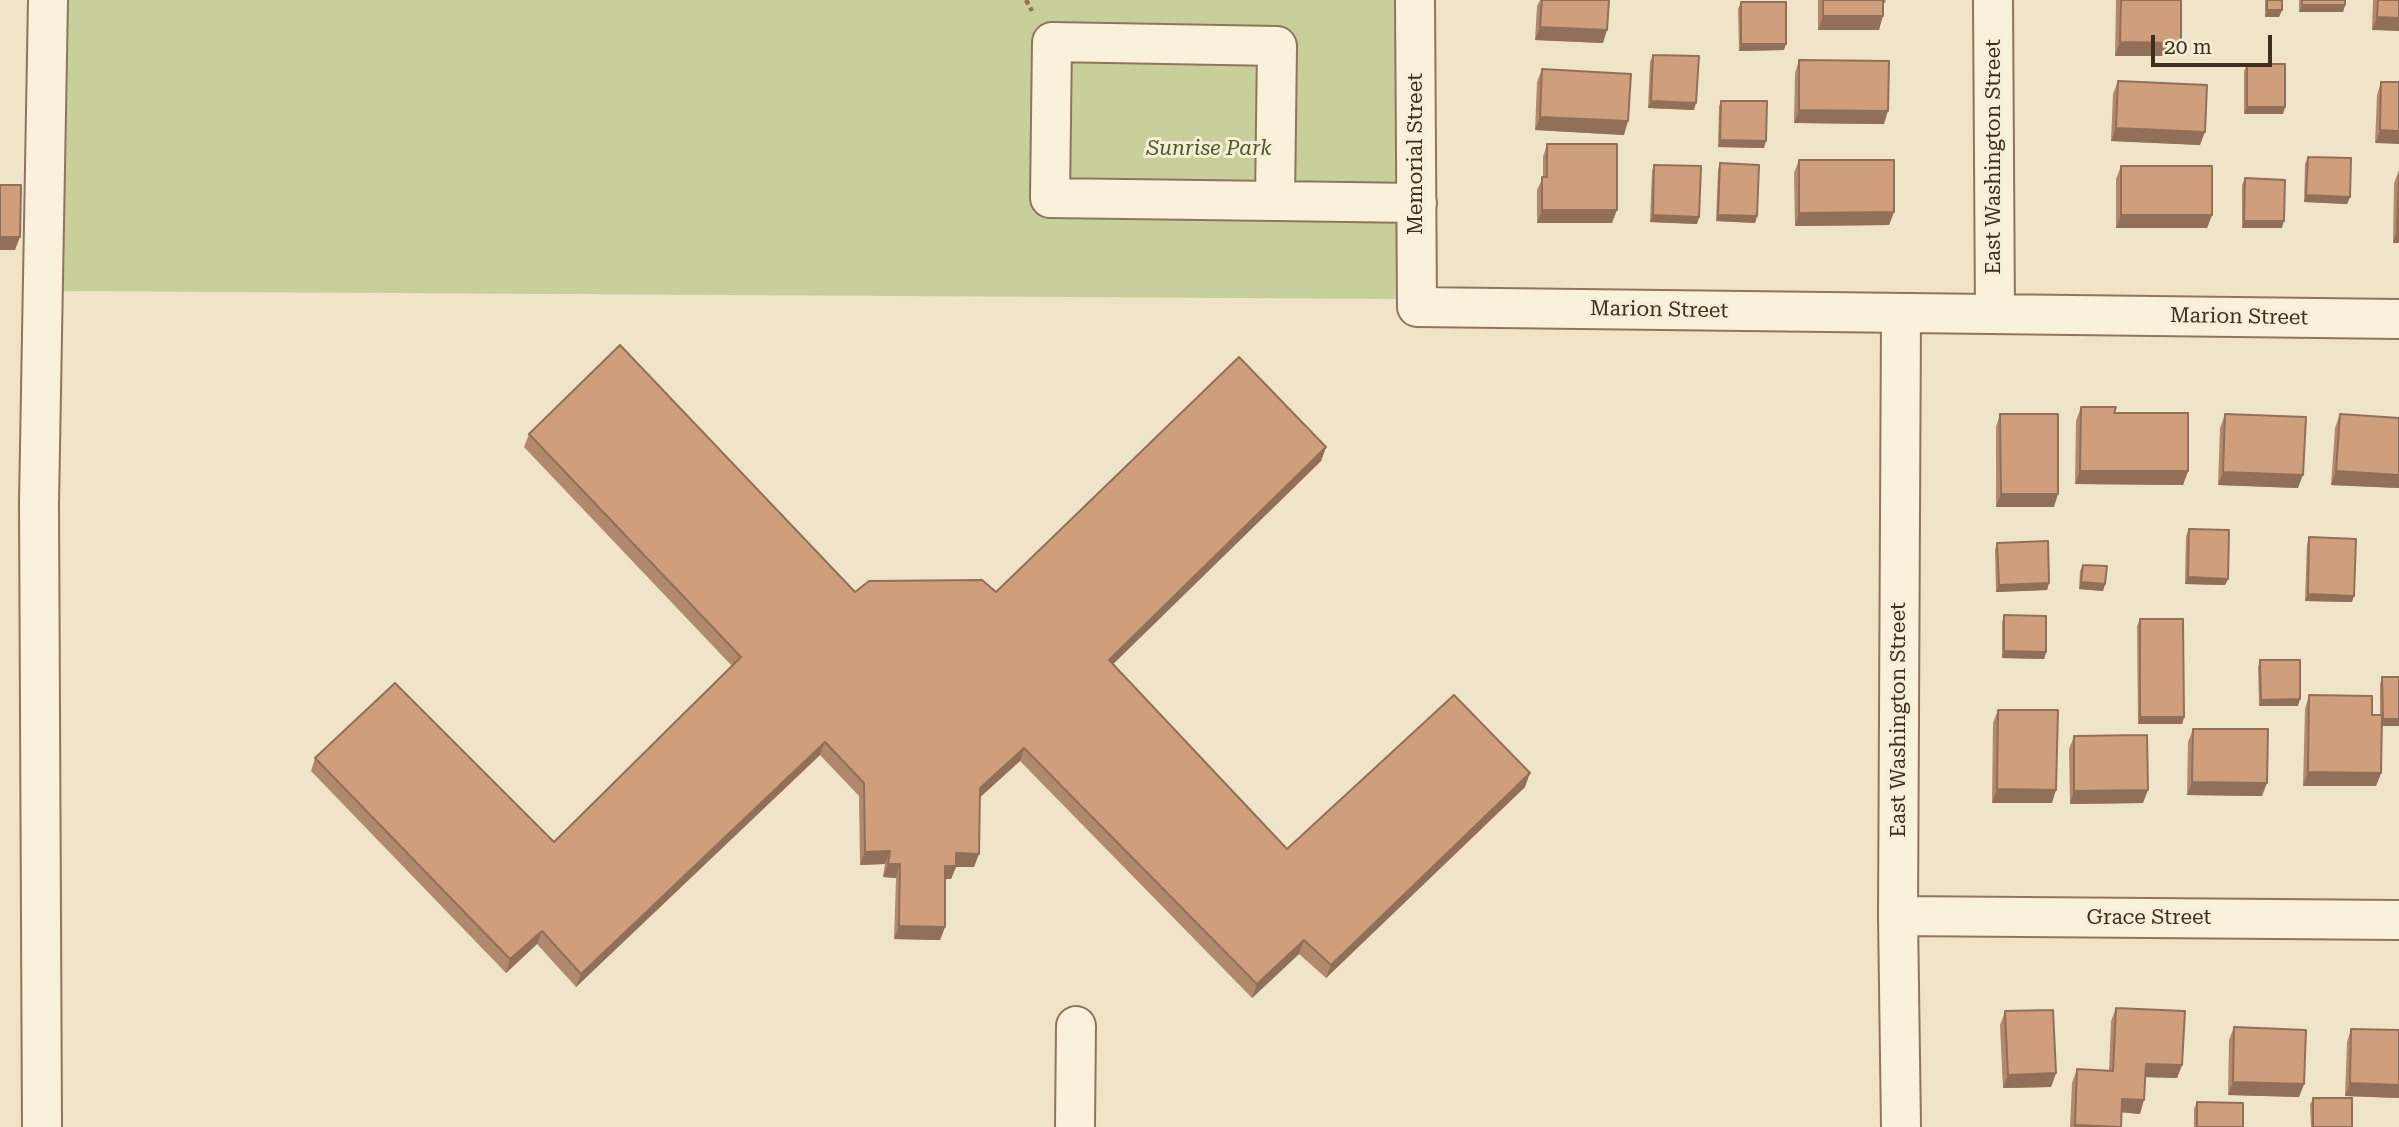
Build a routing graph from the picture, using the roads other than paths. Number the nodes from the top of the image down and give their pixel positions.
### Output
1 (48, 0) edge
2 (1415, 0) edge
3 (1993, 0) edge
4 (1275, 201) junction
5 (1416, 203) junction
6 (1417, 307) joint
7 (1901, 314) junction
8 (1995, 314) junction
9 (2399, 319) edge
10 (1898, 916) junction
11 (2399, 920) edge
12 (1076, 1026) dead end
13 (42, 1127) edge
14 (1075, 1127) edge
15 (1901, 1127) edge

1 - 13 street
2 - 5 street, Memorial Street
3 - 8 street, East Washington Street
4 - 4 street
4 - 5 street
5 - 6 street, Memorial Street
6 - 7 street, Marion Street
7 - 8 street, Marion Street
7 - 10 street, East Washington Street
8 - 9 street, Marion Street
10 - 11 street, Grace Street
10 - 15 street, East Washington Street
12 - 14 street

